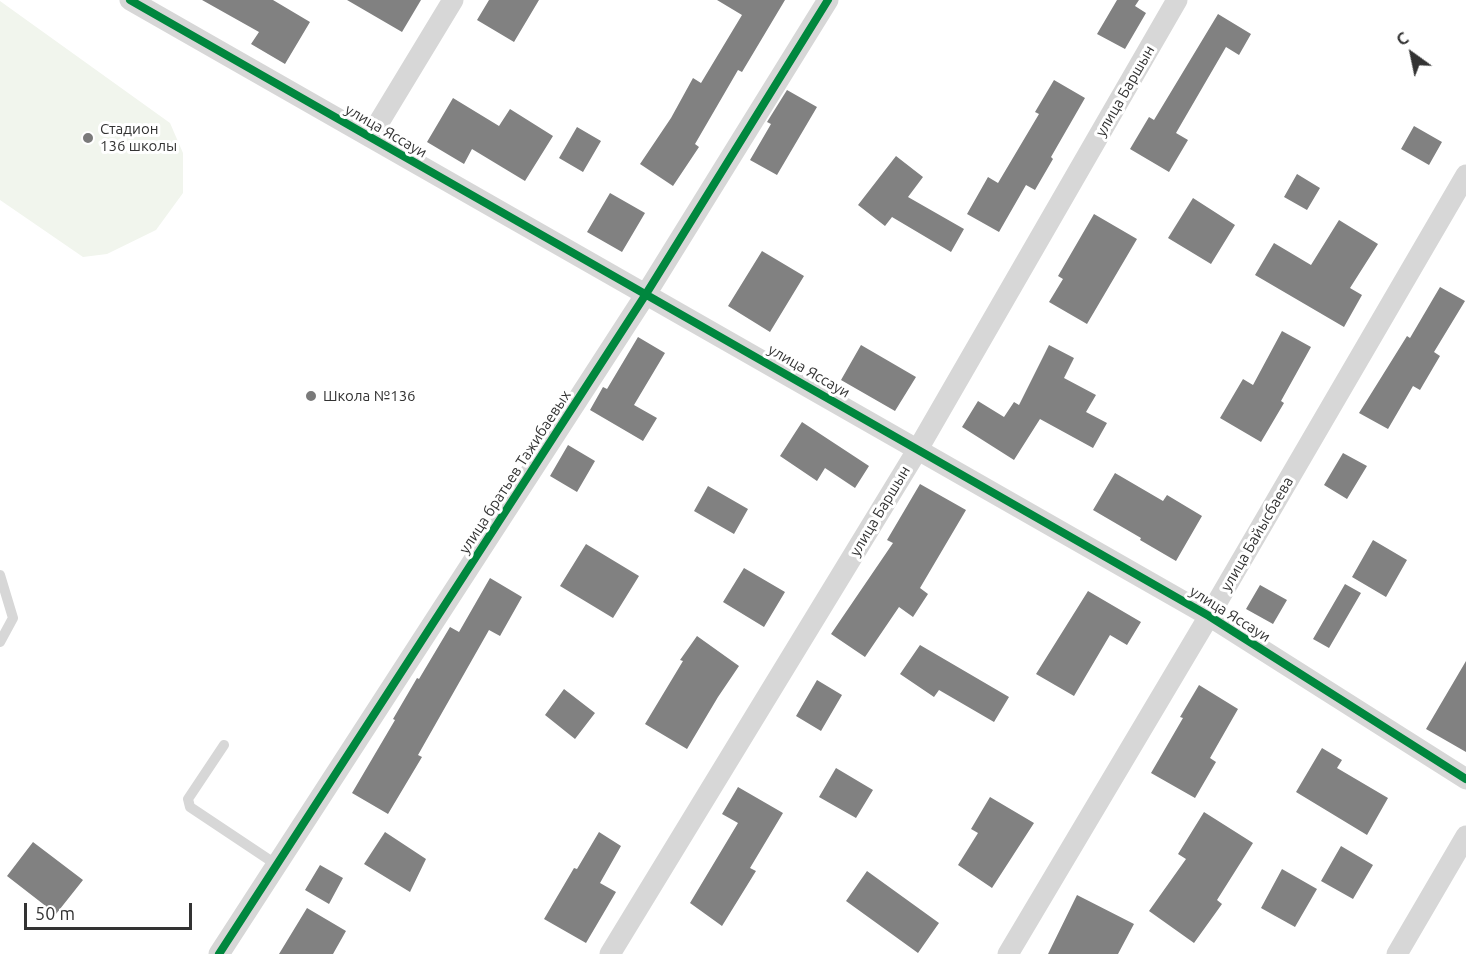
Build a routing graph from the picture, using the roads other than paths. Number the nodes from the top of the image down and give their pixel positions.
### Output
1 (130, 0) edge
2 (453, 0) edge
3 (828, 0) edge
4 (1177, 0) edge
5 (370, 137) junction
6 (1466, 175) edge
7 (646, 294) junction
8 (918, 449) junction
9 (0, 575) edge
10 (1209, 616) junction
11 (0, 642) edge
12 (224, 745) dead end
13 (1466, 779) edge
14 (1466, 836) edge
15 (277, 865) junction
16 (219, 954) edge
17 (610, 954) edge
18 (1008, 954) edge
19 (1397, 954) edge

1 - 5 street, улица Яссауи
2 - 5 street
3 - 7 street, улица братьев Тажибаевых
4 - 8 street, улица Баршын
5 - 7 street, улица Яссауи
6 - 10 street, улица Байысбаева
7 - 8 street, улица Яссауи
7 - 15 street, улица братьев Тажибаевых
8 - 10 street, улица Яссауи
8 - 17 street, улица Баршын
9 - 11 lane
10 - 13 street, улица Яссауи
10 - 18 street, улица Байысбаева
12 - 15 lane
14 - 19 street
15 - 16 street, улица братьев Тажибаевых

